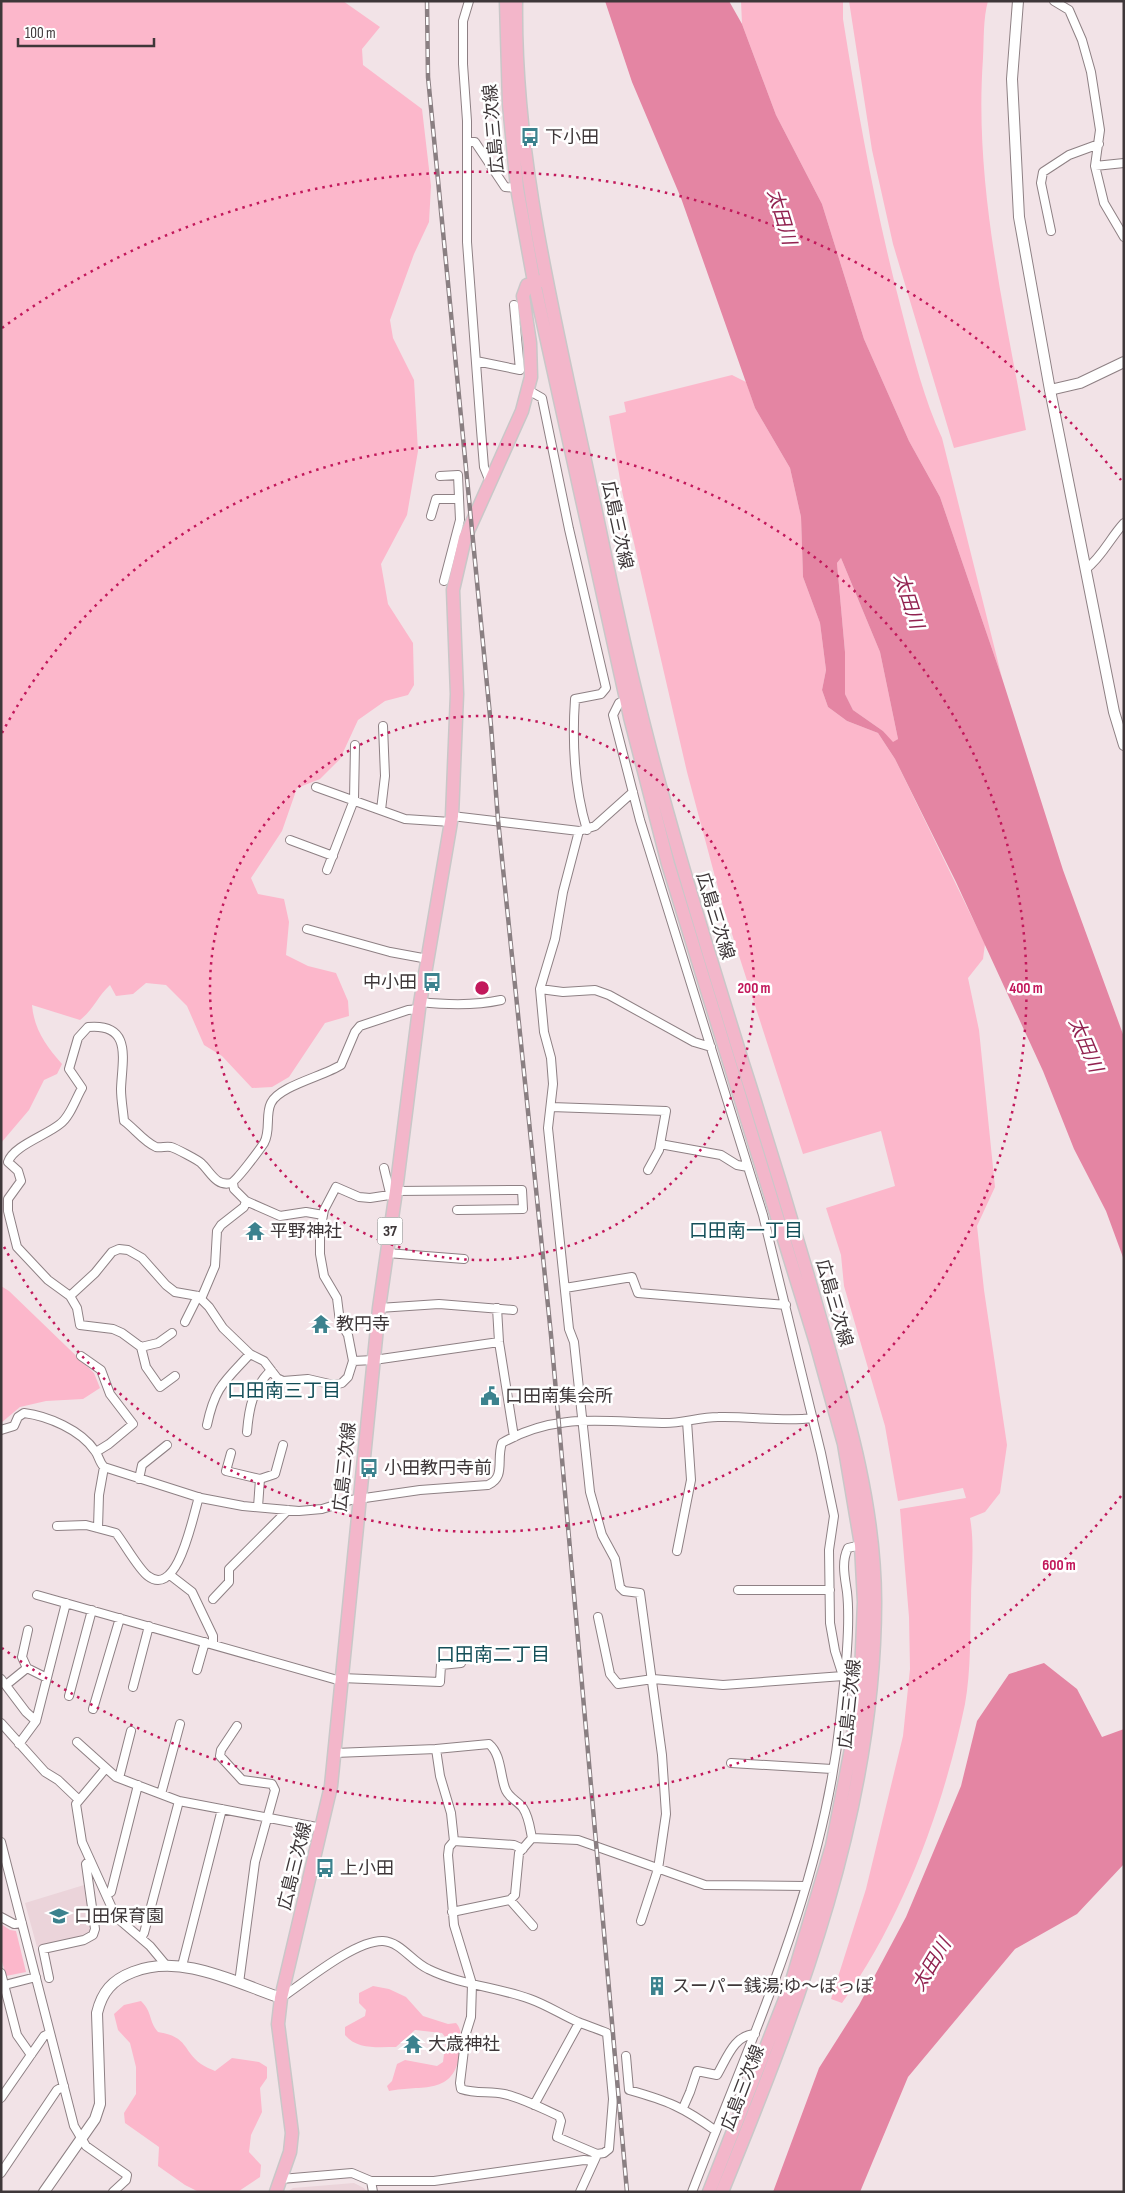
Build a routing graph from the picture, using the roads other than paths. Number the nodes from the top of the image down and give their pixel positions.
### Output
1 (469, 1) edge
2 (506, 1) edge
3 (516, 1) edge
4 (1018, 1) edge
5 (1054, 1) edge
6 (1064, 4) edge
7 (467, 142) junction
8 (1100, 144) junction
9 (1124, 163) edge
10 (1095, 166) junction
11 (517, 188) junction
12 (1051, 231) dead end
13 (1124, 237) edge
14 (540, 281) junction
15 (514, 305) dead end
16 (476, 361) junction
17 (1124, 362) edge
18 (528, 390) junction
19 (1050, 390) junction
20 (440, 476) dead end
21 (490, 482) junction
22 (459, 499) junction
23 (432, 516) dead end
24 (1124, 523) edge
25 (458, 550) junction
26 (1086, 569) junction
27 (444, 581) dead end
28 (631, 698) junction
29 (383, 726) dead end
30 (355, 745) dead end
31 (1124, 745) edge
32 (316, 787) dead end
33 (634, 792) junction
34 (354, 800) junction
35 (382, 810) junction
36 (452, 819) junction
37 (583, 831) junction
38 (290, 840) dead end
39 (333, 856) junction
40 (328, 870) dead end
41 (307, 929) dead end
42 (428, 959) junction
43 (540, 989) junction
44 (501, 1000) dead end
45 (420, 1005) junction
46 (711, 1047) junction
47 (551, 1107) junction
48 (660, 1144) junction
49 (748, 1167) junction
50 (384, 1168) dead end
51 (648, 1170) dead end
52 (233, 1183) junction
53 (394, 1192) junction
54 (246, 1201) junction
55 (457, 1210) dead end
56 (323, 1215) junction
57 (387, 1252) junction
58 (464, 1259) dead end
59 (565, 1288) junction
60 (70, 1296) junction
61 (199, 1298) junction
62 (786, 1306) junction
63 (379, 1308) junction
64 (497, 1308) junction
65 (513, 1310) dead end
66 (186, 1322) dead end
67 (172, 1333) dead end
68 (499, 1342) junction
69 (141, 1347) junction
70 (250, 1354) junction
71 (81, 1356) dead end
72 (374, 1360) junction
73 (353, 1361) junction
74 (271, 1370) junction
75 (175, 1376) dead end
76 (813, 1418) junction
77 (581, 1421) junction
78 (687, 1421) junction
79 (207, 1425) dead end
80 (1, 1430) edge
81 (247, 1432) dead end
82 (514, 1437) junction
83 (167, 1445) dead end
84 (283, 1445) dead end
85 (96, 1452) junction
86 (231, 1453) dead end
87 (104, 1468) junction
88 (139, 1479) junction
89 (260, 1479) junction
90 (199, 1497) junction
91 (360, 1499) junction
92 (258, 1507) junction
93 (288, 1510) junction
94 (57, 1526) dead end
95 (98, 1528) junction
96 (866, 1544) junction
97 (678, 1551) dead end
98 (170, 1575) junction
99 (738, 1590) dead end
100 (830, 1590) junction
101 (37, 1595) dead end
102 (213, 1599) dead end
103 (66, 1603) junction
104 (92, 1610) junction
105 (598, 1617) dead end
106 (120, 1618) junction
107 (149, 1626) junction
108 (28, 1630) dead end
109 (205, 1642) junction
110 (213, 1644) junction
111 (461, 1662) dead end
112 (26, 1668) junction
113 (197, 1670) dead end
114 (843, 1676) junction
115 (47, 1678) junction
116 (653, 1679) junction
117 (341, 1680) junction
118 (3, 1682) edge
119 (133, 1687) dead end
120 (69, 1696) dead end
121 (94, 1709) dead end
122 (36, 1721) junction
123 (1, 1723) edge
124 (180, 1724) dead end
125 (237, 1726) dead end
126 (131, 1731) dead end
127 (77, 1742) dead end
128 (19, 1744) junction
129 (436, 1749) junction
130 (335, 1753) junction
131 (732, 1763) dead end
132 (106, 1768) junction
133 (832, 1769) junction
134 (120, 1778) junction
135 (138, 1785) junction
136 (161, 1794) junction
137 (79, 1800) junction
138 (180, 1801) junction
139 (222, 1809) junction
140 (268, 1818) junction
141 (322, 1828) junction
142 (532, 1838) junction
143 (454, 1841) junction
144 (1, 1842) edge
145 (523, 1849) junction
146 (3, 1858) edge
147 (90, 1860) junction
148 (658, 1869) junction
149 (806, 1886) junction
150 (106, 1895) junction
151 (510, 1900) junction
152 (452, 1912) junction
153 (1, 1918) edge
154 (641, 1921) dead end
155 (22, 1923) junction
156 (532, 1926) dead end
157 (141, 1938) junction
158 (165, 1964) junction
159 (182, 1966) junction
160 (1, 1973) edge
161 (36, 1977) junction
162 (49, 1978) dead end
163 (238, 1983) junction
164 (472, 1984) junction
165 (3, 1986) edge
166 (281, 1998) junction
167 (579, 2023) junction
168 (50, 2033) junction
169 (755, 2034) junction
170 (31, 2055) junction
171 (626, 2056) dead end
172 (64, 2086) junction
173 (2, 2094) edge
174 (534, 2105) junction
175 (683, 2108) junction
176 (716, 2131) junction
177 (80, 2139) junction
178 (596, 2158) junction
179 (1, 2172) edge
180 (281, 2179) junction
181 (371, 2181) junction
182 (44, 2192) edge
183 (113, 2192) edge
184 (276, 2192) edge
185 (373, 2192) edge
186 (580, 2192) edge
187 (692, 2192) edge
188 (709, 2192) edge
189 (722, 2192) edge

1 - 7 street
2 - 11 main road, 広島三次線
3 - 14 main road, 広島三次線
4 - 19 street
5 - 6 street
6 - 8 street
7 - 11 street
7 - 16 street
8 - 10 street
8 - 12 street
9 - 10 street
10 - 13 street
11 - 14 main road, 広島三次線
14 - 18 main road, 広島三次線 / 37
14 - 28 main road, 広島三次線
15 - 16 street
16 - 21 street
17 - 19 street
18 - 21 main road, 広島三次線 / 37
18 - 37 street
19 - 26 street
20 - 22 street
21 - 25 main road, 広島三次線 / 37
22 - 23 street
22 - 25 street
24 - 26 street
25 - 27 street
25 - 36 main road, 広島三次線 / 37
26 - 31 street
28 - 33 street
28 - 96 main road, 広島三次線
29 - 35 street
30 - 34 street
32 - 34 street
33 - 37 street
33 - 46 street
34 - 35 street
34 - 39 street
35 - 36 street
36 - 37 street
36 - 42 main road, 広島三次線 / 37
37 - 43 street
38 - 39 street
39 - 40 street
41 - 42 street
42 - 45 main road, 広島三次線 / 37
43 - 46 street
43 - 47 street
44 - 45 street
45 - 52 street
45 - 53 main road, 広島三次線 / 37
46 - 49 street
47 - 48 street
47 - 59 street
48 - 49 street
48 - 51 street
49 - 62 street
50 - 53 street
52 - 54 street
52 - 60 street
53 - 55 street
53 - 56 street
53 - 57 main road, 広島三次線 / 37
54 - 56 street
54 - 61 street
56 - 73 street
57 - 58 street
57 - 63 main road, 広島三次線 / 37
59 - 62 street
59 - 77 street
60 - 61 street
60 - 69 street
61 - 66 street
61 - 70 street
62 - 76 street
63 - 64 street
63 - 72 main road, 広島三次線 / 37
64 - 65 street
64 - 68 street
67 - 69 street
68 - 72 street
68 - 82 street
69 - 75 street
70 - 74 street
70 - 79 street
71 - 85 street
72 - 73 street
72 - 91 main road, 広島三次線 / 37
73 - 74 street
74 - 81 street
76 - 78 street
76 - 100 street
77 - 78 street
77 - 82 street
77 - 116 street
78 - 97 street
80 - 85 street
82 - 91 street
83 - 88 street
84 - 89 street
85 - 87 street
86 - 89 street
87 - 88 street
87 - 95 street
88 - 90 street
89 - 92 street
90 - 92 street
90 - 98 street
91 - 93 street
91 - 117 main road, 広島三次線 / 37
92 - 93 street
93 - 102 street
94 - 95 street
95 - 98 street
96 - 114 street
96 - 188 main road, 広島三次線
96 - 189 main road, 広島三次線
98 - 110 street
99 - 100 street
100 - 114 street
101 - 103 street
103 - 104 street
103 - 115 street
104 - 106 street
104 - 120 street
105 - 116 street
106 - 107 street
106 - 121 street
107 - 109 street
107 - 119 street
108 - 112 street
109 - 110 street
109 - 113 street
110 - 117 street
111 - 117 street
112 - 115 street
112 - 118 street
114 - 116 street
114 - 133 street
115 - 122 street
116 - 148 street
117 - 130 main road, 広島三次線 / 37
118 - 122 street
122 - 128 street
123 - 128 street
124 - 136 street
125 - 140 street
126 - 134 street
127 - 132 street
128 - 137 street
129 - 130 street
129 - 142 street
129 - 143 street
130 - 141 main road, 広島三次線 / 37
131 - 133 street
132 - 134 street
132 - 137 street
133 - 149 street
134 - 135 street
135 - 136 street
135 - 150 street
136 - 138 street
137 - 147 street
138 - 139 street
138 - 157 street
139 - 140 street
139 - 159 street
140 - 141 street
140 - 163 street
141 - 166 main road, 広島三次線 / 37
142 - 145 street
142 - 148 street
143 - 145 street
143 - 152 street
144 - 146 street
145 - 151 street
146 - 155 street
147 - 150 street
147 - 162 street
148 - 149 street
148 - 154 street
149 - 169 street
150 - 157 street
151 - 152 street
151 - 156 street
152 - 164 street
153 - 155 street
155 - 161 street
157 - 158 street
158 - 159 street
158 - 177 street
159 - 163 street
160 - 165 street
161 - 165 street
161 - 168 street
163 - 166 street
164 - 166 street
164 - 167 street
164 - 174 street
165 - 170 street
166 - 180 main road, 広島三次線 / 37
167 - 174 street
167 - 178 street
168 - 170 street
168 - 172 street
169 - 175 street
169 - 176 street
170 - 173 street
171 - 175 street
172 - 177 street
172 - 179 street
174 - 178 street
175 - 176 street
176 - 187 street
177 - 182 street
177 - 183 street
178 - 181 street
178 - 186 street
180 - 181 street
180 - 184 main road, 広島三次線 / 37
181 - 185 street

